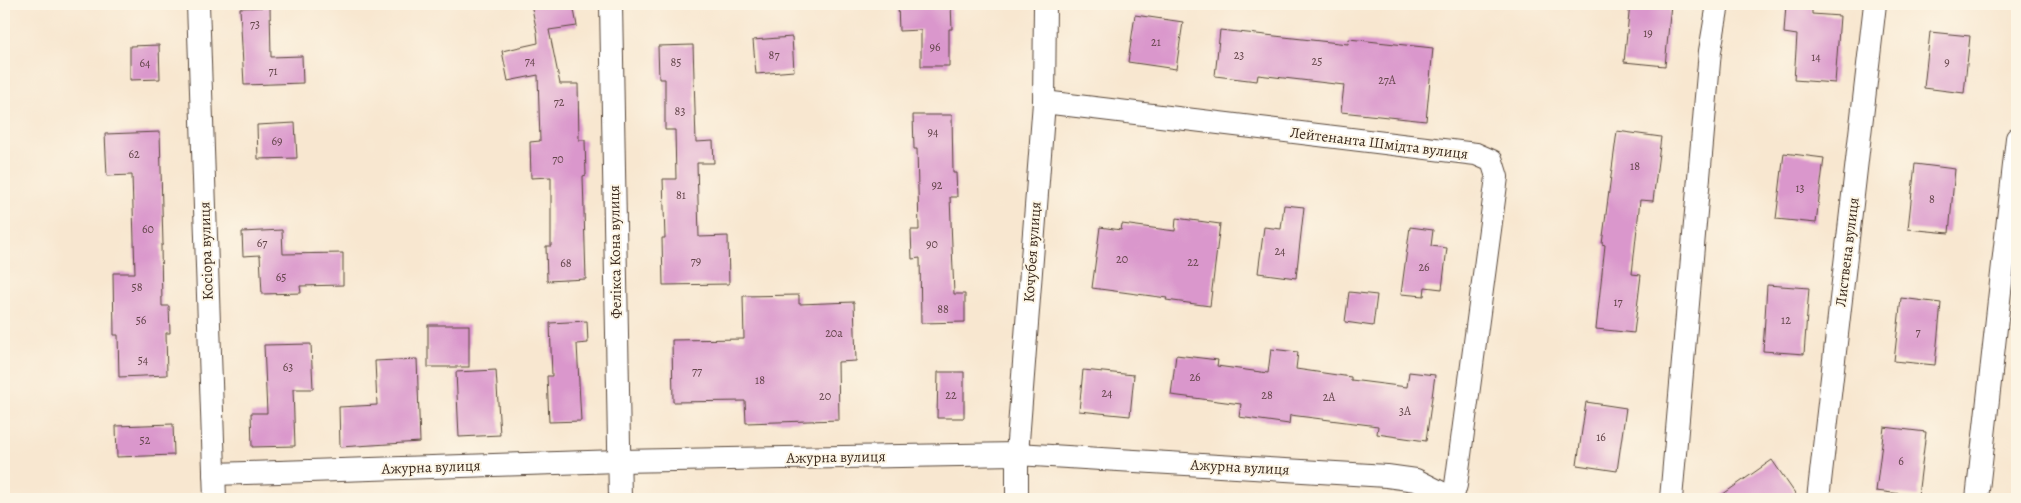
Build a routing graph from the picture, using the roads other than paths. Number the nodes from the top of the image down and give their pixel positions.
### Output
1 (198, 4) edge
2 (611, 4) edge
3 (1045, 4) edge
4 (1718, 4) edge
5 (1875, 4) edge
6 (1044, 102) junction
7 (2017, 138) edge
8 (1018, 454) junction
9 (619, 461) junction
10 (214, 474) junction
11 (215, 499) edge
12 (620, 499) edge
13 (1017, 499) edge
14 (1452, 499) edge
15 (1671, 499) edge
16 (1818, 499) edge
17 (1977, 499) edge

1 - 10 street, Косіора вулиця
2 - 9 street, Фелікса Кона вулиця
3 - 6 street, Кочубея вулиця
4 - 15 street
5 - 16 street, Листвена вулиця
6 - 8 street, Кочубея вулиця
6 - 14 street, Лейтенанта Шмідта вулиця
7 - 17 street
8 - 9 street, Ажурна вулиця
8 - 13 street, Кочубея вулиця
8 - 14 street, Ажурна вулиця
9 - 10 street, Ажурна вулиця
9 - 12 street, Фелікса Кона вулиця
10 - 11 street, Косіора вулиця

